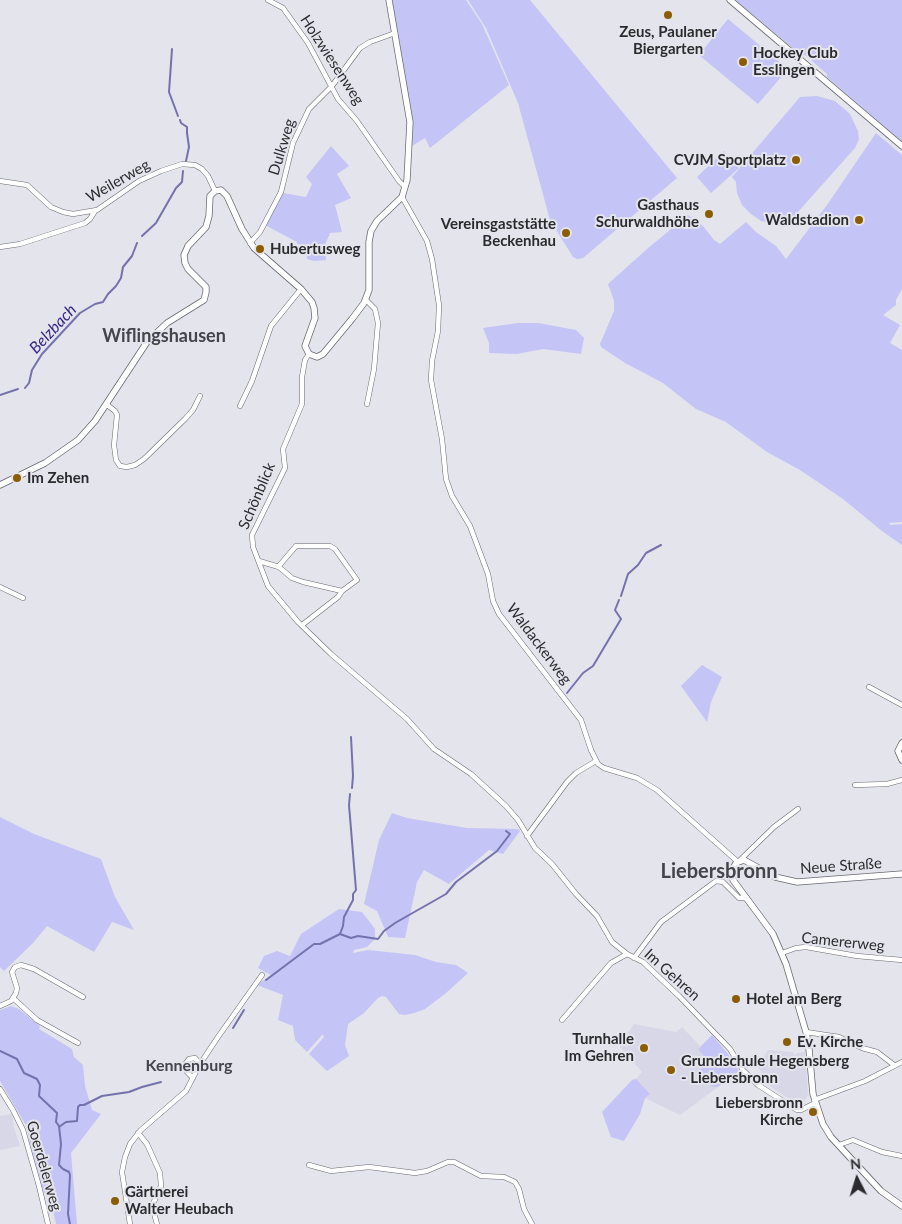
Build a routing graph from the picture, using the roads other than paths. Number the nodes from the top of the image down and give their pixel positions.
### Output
1 (268, 0) edge
2 (389, 0) edge
3 (730, 0) edge
4 (395, 33) junction
5 (332, 86) junction
6 (902, 146) edge
7 (0, 181) edge
8 (405, 187) junction
9 (215, 190) junction
10 (402, 197) junction
11 (95, 211) junction
12 (250, 243) junction
13 (0, 247) edge
14 (301, 289) junction
15 (366, 300) junction
16 (309, 354) junction
17 (200, 396) dead end
18 (106, 404) junction
19 (367, 404) dead end
20 (240, 406) dead end
21 (0, 485) edge
22 (259, 562) junction
23 (278, 566) junction
24 (0, 588) edge
25 (342, 591) junction
26 (23, 598) dead end
27 (302, 625) junction
28 (360, 678) joint
29 (869, 687) dead end
30 (902, 705) edge
31 (902, 743) edge
32 (902, 760) edge
33 (596, 762) junction
34 (902, 780) edge
35 (855, 784) dead end
36 (798, 809) dead end
37 (527, 836) junction
38 (738, 862) junction
39 (902, 874) edge
40 (747, 898) junction
41 (782, 953) junction
42 (627, 954) junction
43 (634, 958) junction
44 (902, 960) edge
45 (262, 975) dead end
46 (83, 997) dead end
47 (13, 998) junction
48 (0, 1006) edge
49 (562, 1020) dead end
50 (806, 1032) junction
51 (78, 1043) dead end
52 (902, 1062) edge
53 (200, 1064) junction
54 (894, 1065) junction
55 (193, 1078) junction
56 (0, 1089) edge
57 (815, 1102) junction
58 (138, 1133) junction
59 (839, 1145) junction
60 (902, 1156) edge
61 (309, 1165) dead end
62 (902, 1206) edge
63 (48, 1224) edge
64 (130, 1224) edge
65 (157, 1224) edge
66 (532, 1224) edge

1 - 5 street, Holzwiesenweg
2 - 4 street
3 - 6 street
4 - 5 street, Dulkweg
4 - 8 street
5 - 8 street, Holzwiesenweg
5 - 12 street, Dulkweg
7 - 11 street, Weilerweg
8 - 10 street
9 - 11 street, Weilerweg
9 - 12 street
9 - 18 street
10 - 15 street
10 - 33 street, Waldackerweg
11 - 13 street
12 - 14 street
14 - 16 street
14 - 20 street
15 - 16 street
15 - 19 street
16 - 22 street, Schönblick
17 - 18 street
18 - 21 street
22 - 23 street
22 - 27 street, Schönblick
23 - 25 street
23 - 25 street
24 - 26 street
25 - 27 street
27 - 28 street, Schönblick
28 - 37 street, Im Gehren
29 - 30 street
31 - 32 street
33 - 37 street
33 - 38 street
34 - 35 street
36 - 38 street
37 - 42 street, Im Gehren
38 - 39 street, Neue Straße
38 - 40 street
40 - 41 street
40 - 43 street
41 - 44 street, Camererweg
41 - 50 street
42 - 43 street, Im Gehren
42 - 49 street
43 - 57 street, Im Gehren
45 - 53 street
46 - 47 street
47 - 48 street
47 - 51 street
50 - 54 street
50 - 57 street
52 - 54 street
53 - 55 street
53 - 55 street
54 - 57 street
55 - 58 street
56 - 63 street, Goerdelerweg
57 - 59 street
58 - 64 street
58 - 65 street
59 - 60 street
59 - 62 street
61 - 66 street

